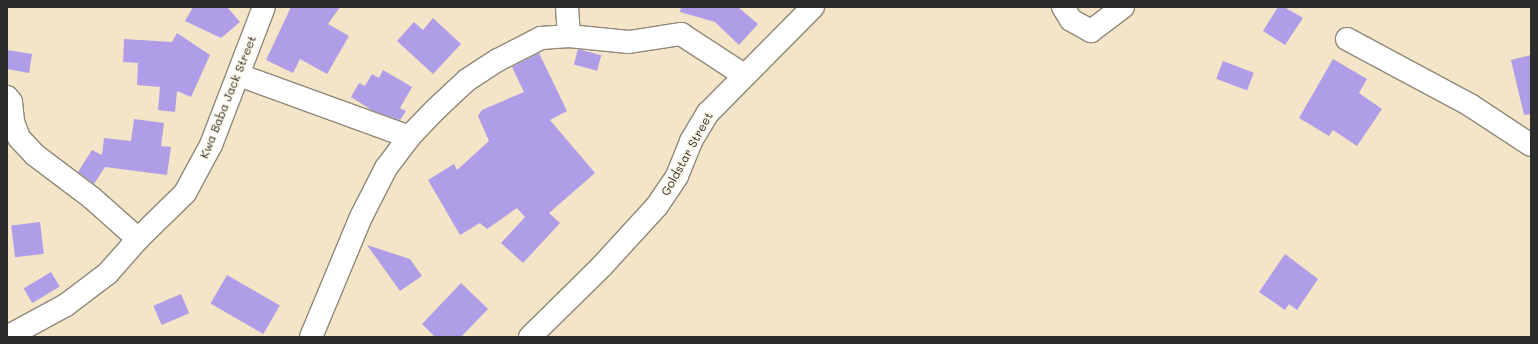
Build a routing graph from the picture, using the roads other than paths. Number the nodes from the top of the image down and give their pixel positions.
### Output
1 (264, 7) edge
2 (567, 7) edge
3 (813, 7) edge
4 (1063, 7) edge
5 (1123, 7) edge
6 (569, 36) junction
7 (1347, 39) dead end
8 (239, 75) junction
9 (744, 75) junction
10 (7, 97) edge
11 (409, 136) junction
12 (1531, 145) edge
13 (138, 239) junction
14 (7, 337) edge
15 (311, 337) edge
16 (530, 337) edge

1 - 8 street, Kwa Baba Jack Street
2 - 6 street
3 - 9 street, Goldstar Street
4 - 5 street
6 - 9 street
6 - 11 street
7 - 12 street
8 - 11 street
8 - 13 street, Kwa Baba Jack Street
9 - 16 street, Goldstar Street
10 - 13 street
11 - 15 street
13 - 14 street, Kwa Baba Jack Street

